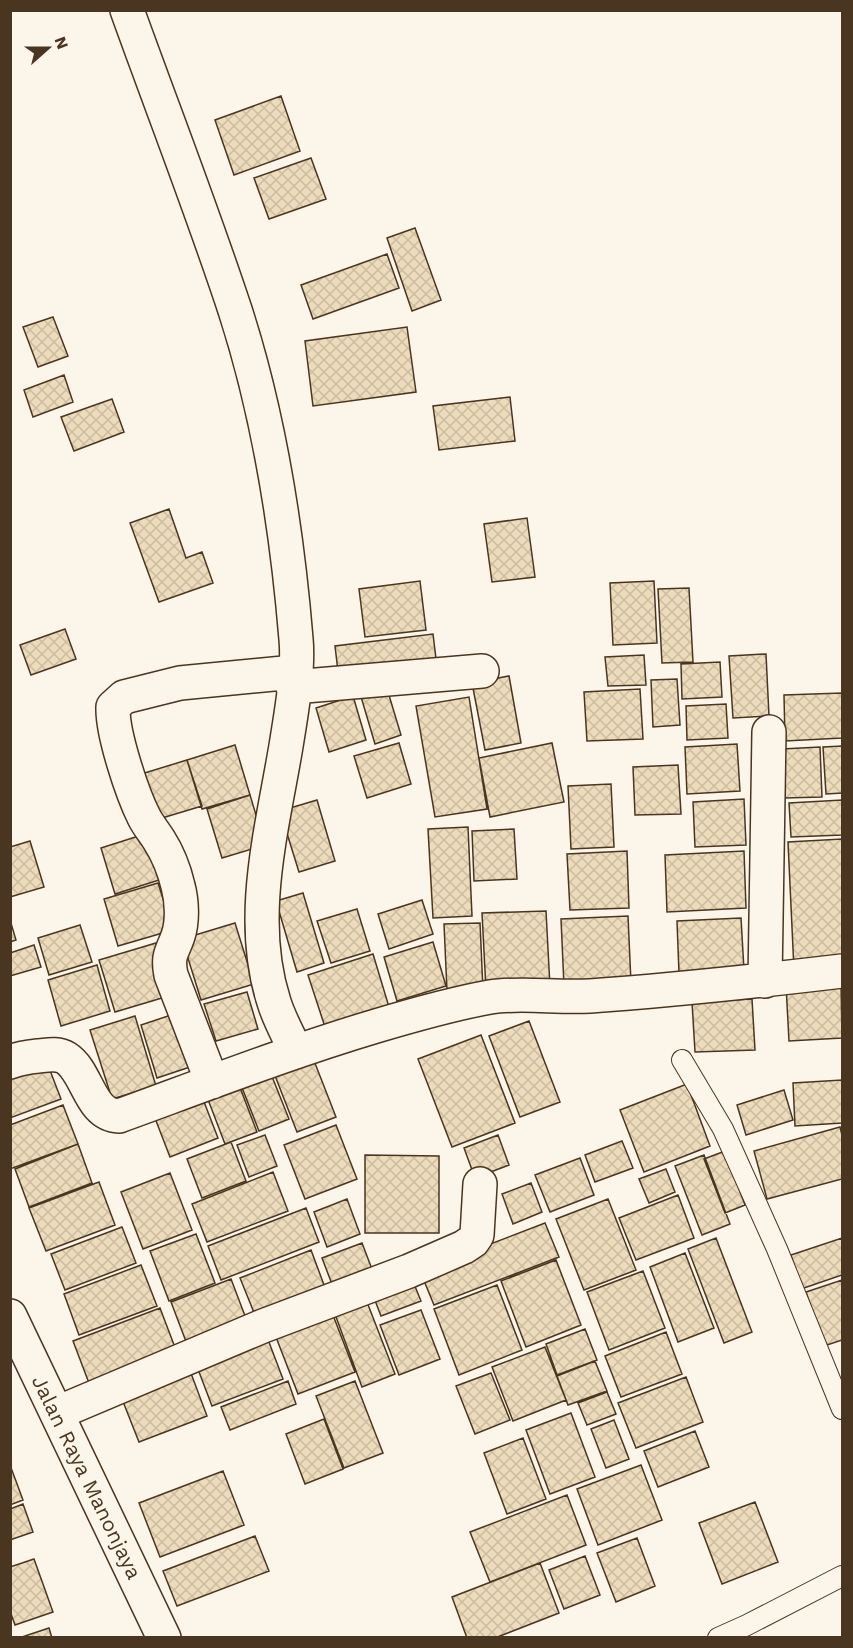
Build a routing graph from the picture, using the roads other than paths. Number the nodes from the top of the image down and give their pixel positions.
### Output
1 (127, 10) edge
2 (482, 671) dead end
3 (294, 679) junction
4 (769, 732) dead end
5 (843, 972) edge
6 (765, 981) junction
7 (296, 1052) junction
8 (682, 1060) dead end
9 (10, 1062) edge
10 (212, 1082) junction
11 (480, 1184) dead end
12 (10, 1316) edge
13 (843, 1409) edge
14 (57, 1413) junction
15 (843, 1576) edge
16 (164, 1638) edge
17 (718, 1638) edge

1 - 3 street
2 - 3 street
3 - 7 street
3 - 10 street
4 - 6 street
5 - 6 street
6 - 7 street
7 - 10 street
8 - 13 lane
9 - 10 street
11 - 14 street
12 - 14 street, Jalan Raya Manonjaya
14 - 16 street, Jalan Raya Manonjaya
15 - 17 lane

